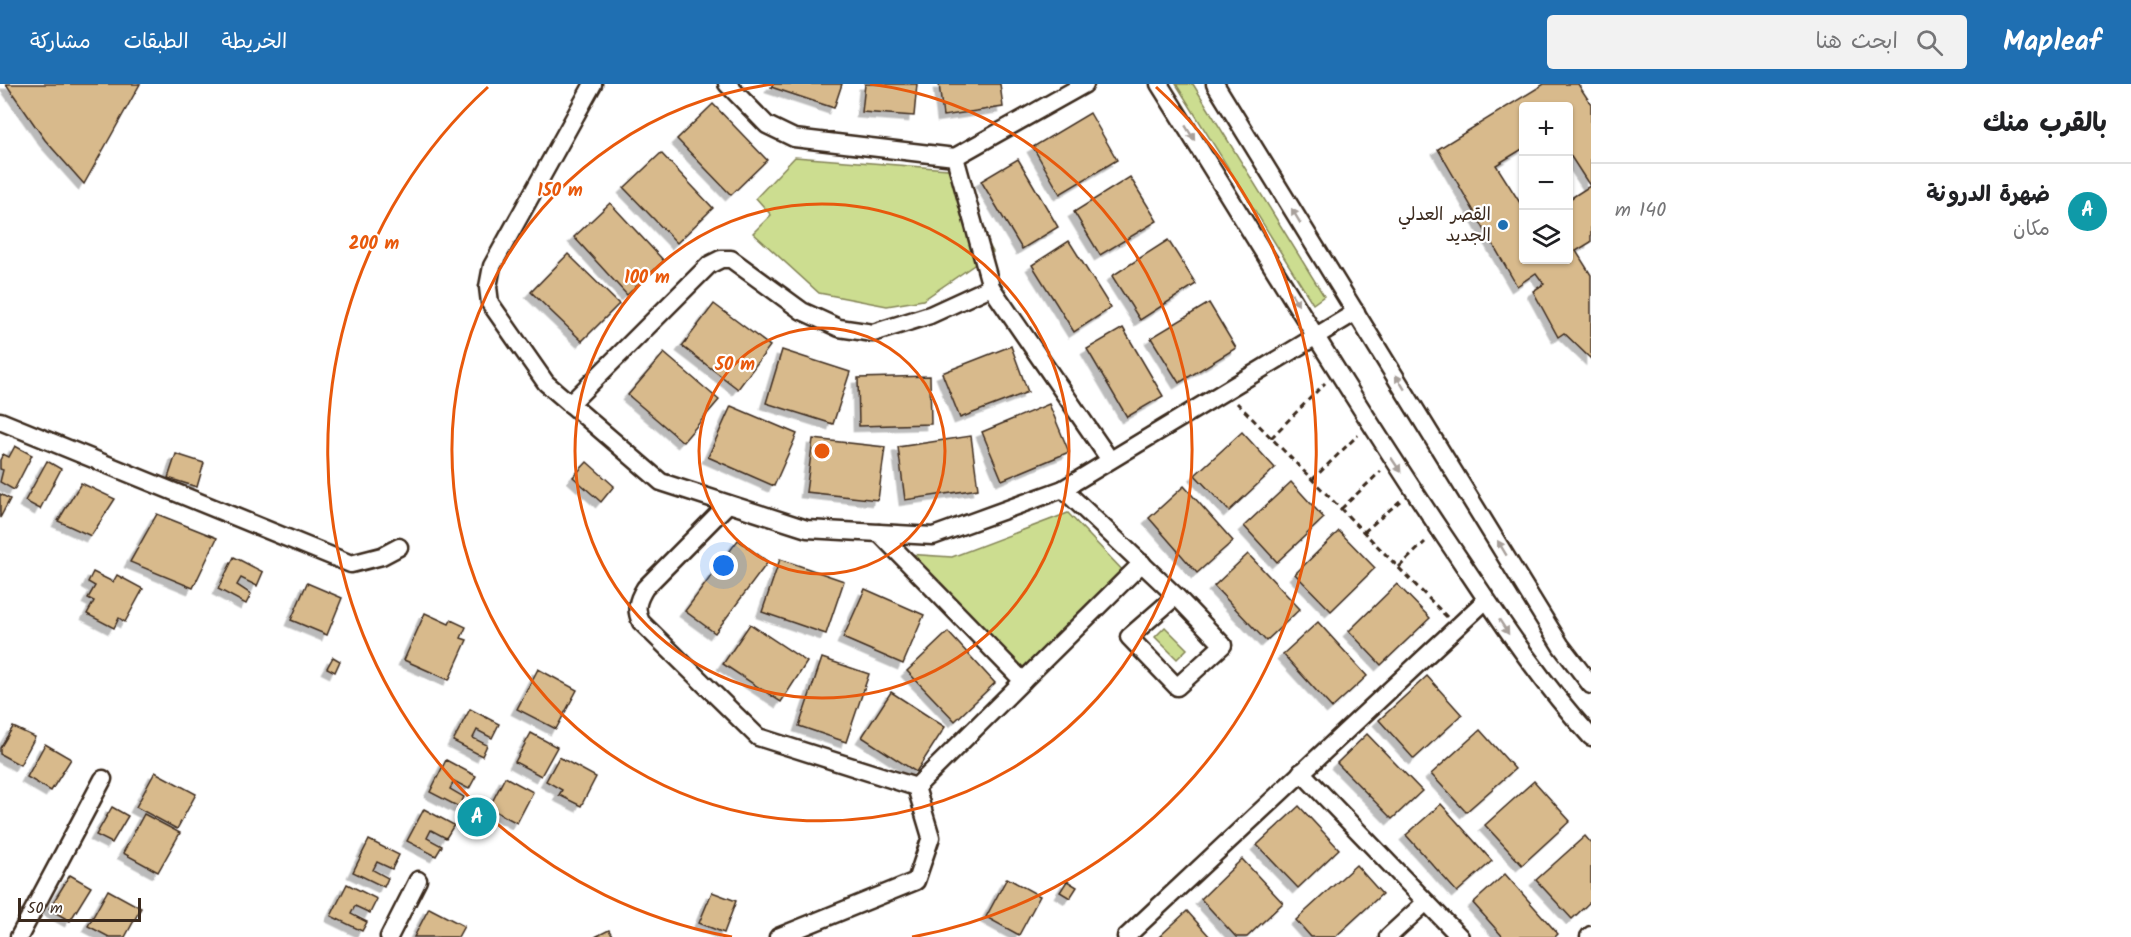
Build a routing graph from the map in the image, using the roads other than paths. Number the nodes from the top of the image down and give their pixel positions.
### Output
1 (593, 84) edge
2 (727, 84) edge
3 (1085, 84) edge
4 (1159, 84) edge
5 (1215, 84) edge
6 (955, 157) junction
7 (991, 287) junction
8 (1356, 312) junction
9 (1316, 336) junction
10 (570, 404) junction
11 (0, 421) edge
12 (1110, 460) junction
13 (1063, 489) junction
14 (728, 504) junction
15 (879, 533) junction
16 (399, 547) dead end
17 (1142, 562) junction
18 (1176, 596) junction
19 (1486, 600) junction
20 (1023, 681) junction
21 (1591, 684) edge
22 (1591, 737) edge
23 (1301, 772) junction
24 (104, 779) dead end
25 (916, 787) junction
26 (418, 880) dead end
27 (1426, 902) junction
28 (19, 937) edge
29 (389, 937) edge
30 (778, 937) edge
31 (1126, 937) edge
32 (1388, 937) edge
33 (1460, 937) edge

1 - 10 street
2 - 6 street
3 - 6 street
4 -> 9 street
8 -> 5 street
6 - 7 street
7 - 10 street
7 - 12 street
8 - 9 street
21 -> 8 street
9 - 12 street
9 -> 19 street
10 - 14 street
11 - 16 street
12 - 13 street
13 - 15 street
13 - 17 street
14 - 15 street
14 - 25 street
15 - 20 street
17 - 18 street
17 - 20 street
18 - 18 street
19 -> 22 street
19 - 23 street
20 - 25 street
23 - 27 street
23 - 31 street
24 - 28 street
25 - 30 street
26 - 29 street
27 - 32 street
27 - 33 street

